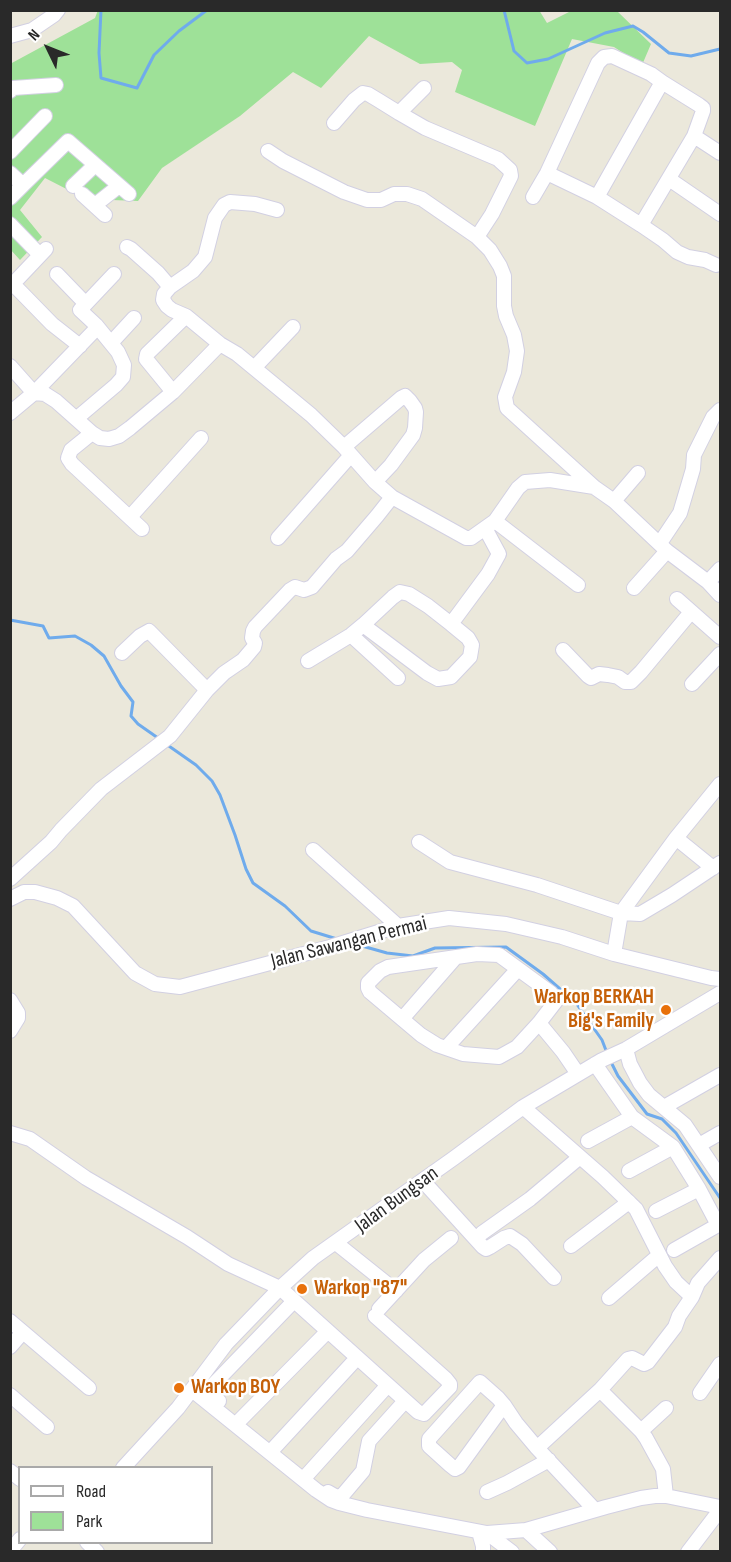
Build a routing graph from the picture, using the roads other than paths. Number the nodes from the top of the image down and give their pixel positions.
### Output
1 (58, 10) edge
2 (10, 36) edge
3 (662, 82) junction
4 (56, 85) dead end
5 (424, 88) dead end
6 (10, 91) edge
7 (399, 114) junction
8 (45, 116) dead end
9 (334, 123) dead end
10 (694, 136) junction
11 (268, 151) dead end
12 (10, 152) edge
13 (720, 153) edge
14 (95, 165) junction
15 (10, 173) edge
16 (547, 173) junction
17 (669, 179) junction
18 (23, 185) junction
19 (74, 186) dead end
20 (534, 197) dead end
21 (597, 197) junction
22 (10, 198) edge
23 (277, 210) dead end
24 (720, 214) edge
25 (105, 215) dead end
26 (10, 224) edge
27 (641, 225) junction
28 (477, 237) junction
29 (127, 247) dead end
30 (719, 264) edge
31 (114, 273) dead end
32 (57, 274) dead end
33 (12, 285) edge
34 (170, 287) junction
35 (85, 303) junction
36 (186, 316) junction
37 (134, 318) dead end
38 (292, 327) dead end
39 (93, 332) dead end
40 (111, 343) junction
41 (220, 344) junction
42 (80, 346) junction
43 (10, 366) edge
44 (254, 368) junction
45 (173, 392) junction
46 (34, 393) junction
47 (720, 410) edge
48 (10, 413) edge
49 (77, 418) junction
50 (92, 434) junction
51 (201, 438) dead end
52 (348, 451) junction
53 (638, 473) dead end
54 (375, 482) junction
55 (594, 487) junction
56 (392, 497) junction
57 (614, 501) junction
58 (129, 517) junction
59 (490, 524) junction
60 (142, 529) dead end
61 (278, 538) dead end
62 (663, 547) junction
63 (720, 569) edge
64 (708, 582) junction
65 (578, 585) dead end
66 (634, 588) dead end
67 (720, 596) edge
68 (677, 599) dead end
69 (691, 612) junction
70 (451, 624) junction
71 (363, 625) junction
72 (351, 635) junction
73 (720, 637) edge
74 (563, 650) dead end
75 (122, 653) dead end
76 (720, 654) edge
77 (308, 661) dead end
78 (398, 678) dead end
79 (692, 684) dead end
80 (207, 690) junction
81 (720, 784) edge
82 (676, 838) junction
83 (419, 842) dead end
84 (313, 850) dead end
85 (717, 866) edge
86 (10, 879) edge
87 (12, 896) edge
88 (621, 913) junction
89 (398, 926) junction
90 (614, 954) junction
91 (456, 957) junction
92 (518, 969) junction
93 (720, 979) edge
94 (720, 993) edge
95 (10, 1000) edge
96 (402, 1019) junction
97 (539, 1023) junction
98 (10, 1031) edge
99 (446, 1048) junction
100 (621, 1051) junction
101 (598, 1062) junction
102 (578, 1074) junction
103 (720, 1076) edge
104 (524, 1107) junction
105 (664, 1107) junction
106 (632, 1118) junction
107 (10, 1133) edge
108 (720, 1133) edge
109 (588, 1142) dead end
110 (699, 1144) junction
111 (673, 1146) junction
112 (580, 1157) junction
113 (628, 1172) dead end
114 (720, 1177) edge
115 (423, 1181) junction
116 (699, 1189) junction
117 (629, 1202) junction
118 (656, 1211) dead end
119 (482, 1233) dead end
120 (451, 1238) dead end
121 (336, 1243) junction
122 (571, 1246) dead end
123 (674, 1250) dead end
124 (658, 1256) junction
125 (720, 1258) edge
126 (554, 1278) dead end
127 (280, 1288) junction
128 (396, 1291) junction
129 (609, 1298) dead end
130 (692, 1298) junction
131 (294, 1301) junction
132 (10, 1320) edge
133 (328, 1331) junction
134 (23, 1332) junction
135 (10, 1347) edge
136 (357, 1358) junction
137 (720, 1364) edge
138 (388, 1385) junction
139 (89, 1388) dead end
140 (192, 1390) junction
141 (600, 1390) junction
142 (700, 1393) dead end
143 (10, 1395) edge
144 (405, 1401) junction
145 (504, 1405) junction
146 (666, 1408) dead end
147 (240, 1420) junction
148 (47, 1427) dead end
149 (641, 1431) junction
150 (274, 1448) junction
151 (537, 1448) junction
152 (549, 1460) junction
153 (124, 1466) edge
154 (306, 1476) junction
155 (487, 1492) dead end
156 (666, 1496) junction
157 (720, 1508) edge
158 (595, 1510) junction
159 (526, 1530) junction
160 (483, 1532) junction
161 (483, 1551) edge
162 (512, 1551) edge
163 (550, 1551) edge
164 (688, 1551) edge

1 - 2 street
3 - 10 street
3 - 16 street
3 - 21 street
4 - 6 street
5 - 7 street
7 - 9 street
7 - 28 street
8 - 12 street
10 - 13 street
10 - 17 street
11 - 28 street
14 - 18 street
14 - 19 street
14 - 25 street
15 - 18 street
16 - 20 street
16 - 21 street
17 - 24 street
17 - 27 street
18 - 22 street
21 - 27 street
23 - 34 street
26 - 33 street
27 - 30 street
28 - 55 street
29 - 34 street
31 - 35 street
32 - 35 street
33 - 42 street
34 - 36 street
35 - 40 street
36 - 41 street
36 - 45 street
37 - 40 street
38 - 44 street
39 - 42 street
40 - 49 street
41 - 44 street
41 - 45 street
42 - 46 street
43 - 46 street
44 - 52 street
45 - 50 street
46 - 48 street
46 - 49 street
47 - 62 street
49 - 50 street
50 - 58 street
51 - 58 street
52 - 54 street
52 - 54 street
52 - 61 street
53 - 57 street
54 - 56 street
55 - 57 street
55 - 59 street
56 - 59 street
56 - 80 street
57 - 62 street
58 - 60 street
59 - 65 street
59 - 70 street
62 - 64 street
62 - 66 street
63 - 64 street
64 - 67 street
68 - 69 street
69 - 73 street
69 - 74 street
70 - 71 street
70 - 71 street
71 - 72 street
72 - 77 street
72 - 78 street
75 - 80 street
76 - 79 street
80 - 86 street
81 - 82 street
82 - 85 street
82 - 88 street
83 - 88 street
84 - 89 street
85 - 88 street
87 - 89 street, Jalan Sawangan Permai
88 - 90 street
89 - 90 street, Jalan Sawangan Permai
90 - 93 street, Jalan Sawangan Permai
91 - 92 street
91 - 96 street
91 - 96 street
92 - 97 street
92 - 99 street
94 - 100 street, Jalan Bungsan
95 - 98 street
96 - 99 street
97 - 99 street
97 - 102 street
100 - 101 street, Jalan Bungsan
100 - 105 street
101 - 102 street, Jalan Bungsan
101 - 106 street
102 - 104 street, Jalan Bungsan
103 - 105 street
104 - 112 street
104 - 115 street, Jalan Bungsan
105 - 110 street
106 - 109 street
106 - 111 street
107 - 127 street
108 - 110 street
110 - 114 street
111 - 113 street
111 - 116 street
112 - 117 street
112 - 119 street
115 - 121 street, Jalan Bungsan
115 - 126 street
116 - 118 street
116 - 123 street
117 - 122 street
117 - 124 street
120 - 128 street
121 - 127 street, Jalan Bungsan
121 - 128 street
124 - 129 street
124 - 130 street
125 - 130 street
127 - 131 street
127 - 140 street, Jalan Bungsan
128 - 144 street
130 - 141 street
131 - 133 street
131 - 147 street
132 - 134 street
133 - 136 street
133 - 147 street
134 - 135 street
134 - 139 street
136 - 138 street
136 - 150 street
137 - 142 street
138 - 144 street
138 - 154 street
140 - 153 street, Jalan Bungsan
140 - 160 street
141 - 149 street
141 - 151 street
143 - 148 street
144 - 154 street
145 - 145 street
145 - 151 street
146 - 149 street
147 - 150 street
149 - 156 street
150 - 154 street
151 - 152 street
152 - 155 street
152 - 158 street
156 - 157 street
156 - 158 street
157 - 164 street
158 - 159 street
159 - 160 street
159 - 163 street
160 - 161 street
160 - 162 street

